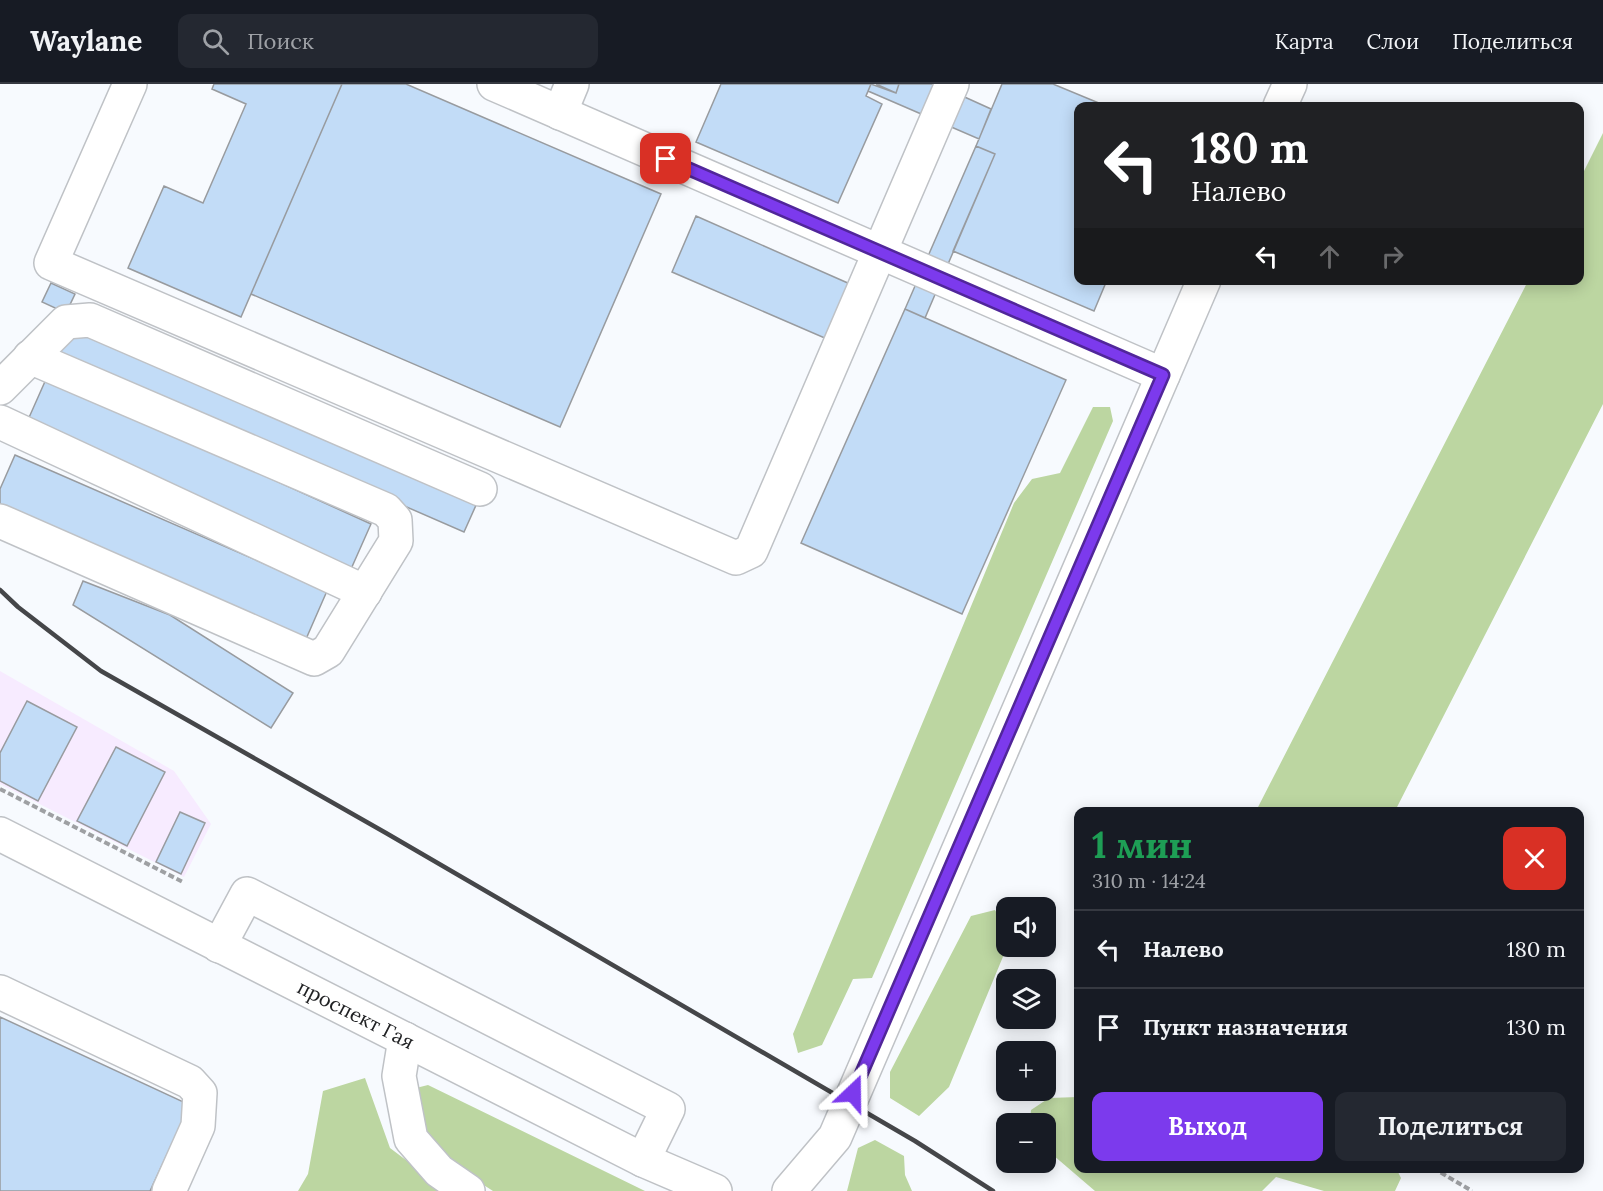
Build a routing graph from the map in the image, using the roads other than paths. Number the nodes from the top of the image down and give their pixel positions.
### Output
1 (130, 84) edge
2 (494, 84) edge
3 (952, 84) edge
4 (1290, 84) edge
5 (566, 98) edge
6 (1282, 102) edge
7 (880, 252) junction
8 (1202, 285) edge
9 (30, 357) junction
10 (1163, 375) junction
11 (0, 388) edge
12 (0, 422) edge
13 (480, 489) dead end
14 (0, 521) edge
15 (364, 592) junction
16 (0, 834) edge
17 (219, 946) junction
18 (0, 992) edge
19 (405, 1039) junction
20 (643, 1160) junction
21 (170, 1191) edge
22 (468, 1191) edge
23 (715, 1191) edge
24 (789, 1191) edge

1 - 7 street
2 - 5 street
3 - 7 street
4 - 6 street
5 - 7 street
7 - 10 street
8 - 10 street
9 - 11 street
9 - 13 street
9 - 15 street
10 - 24 street
12 - 15 street
14 - 15 street
16 - 17 street, проспект Гая
17 - 19 street, проспект Гая
17 - 20 street
18 - 21 street
19 - 20 street, проспект Гая
19 - 22 street
20 - 23 street, проспект Гая

